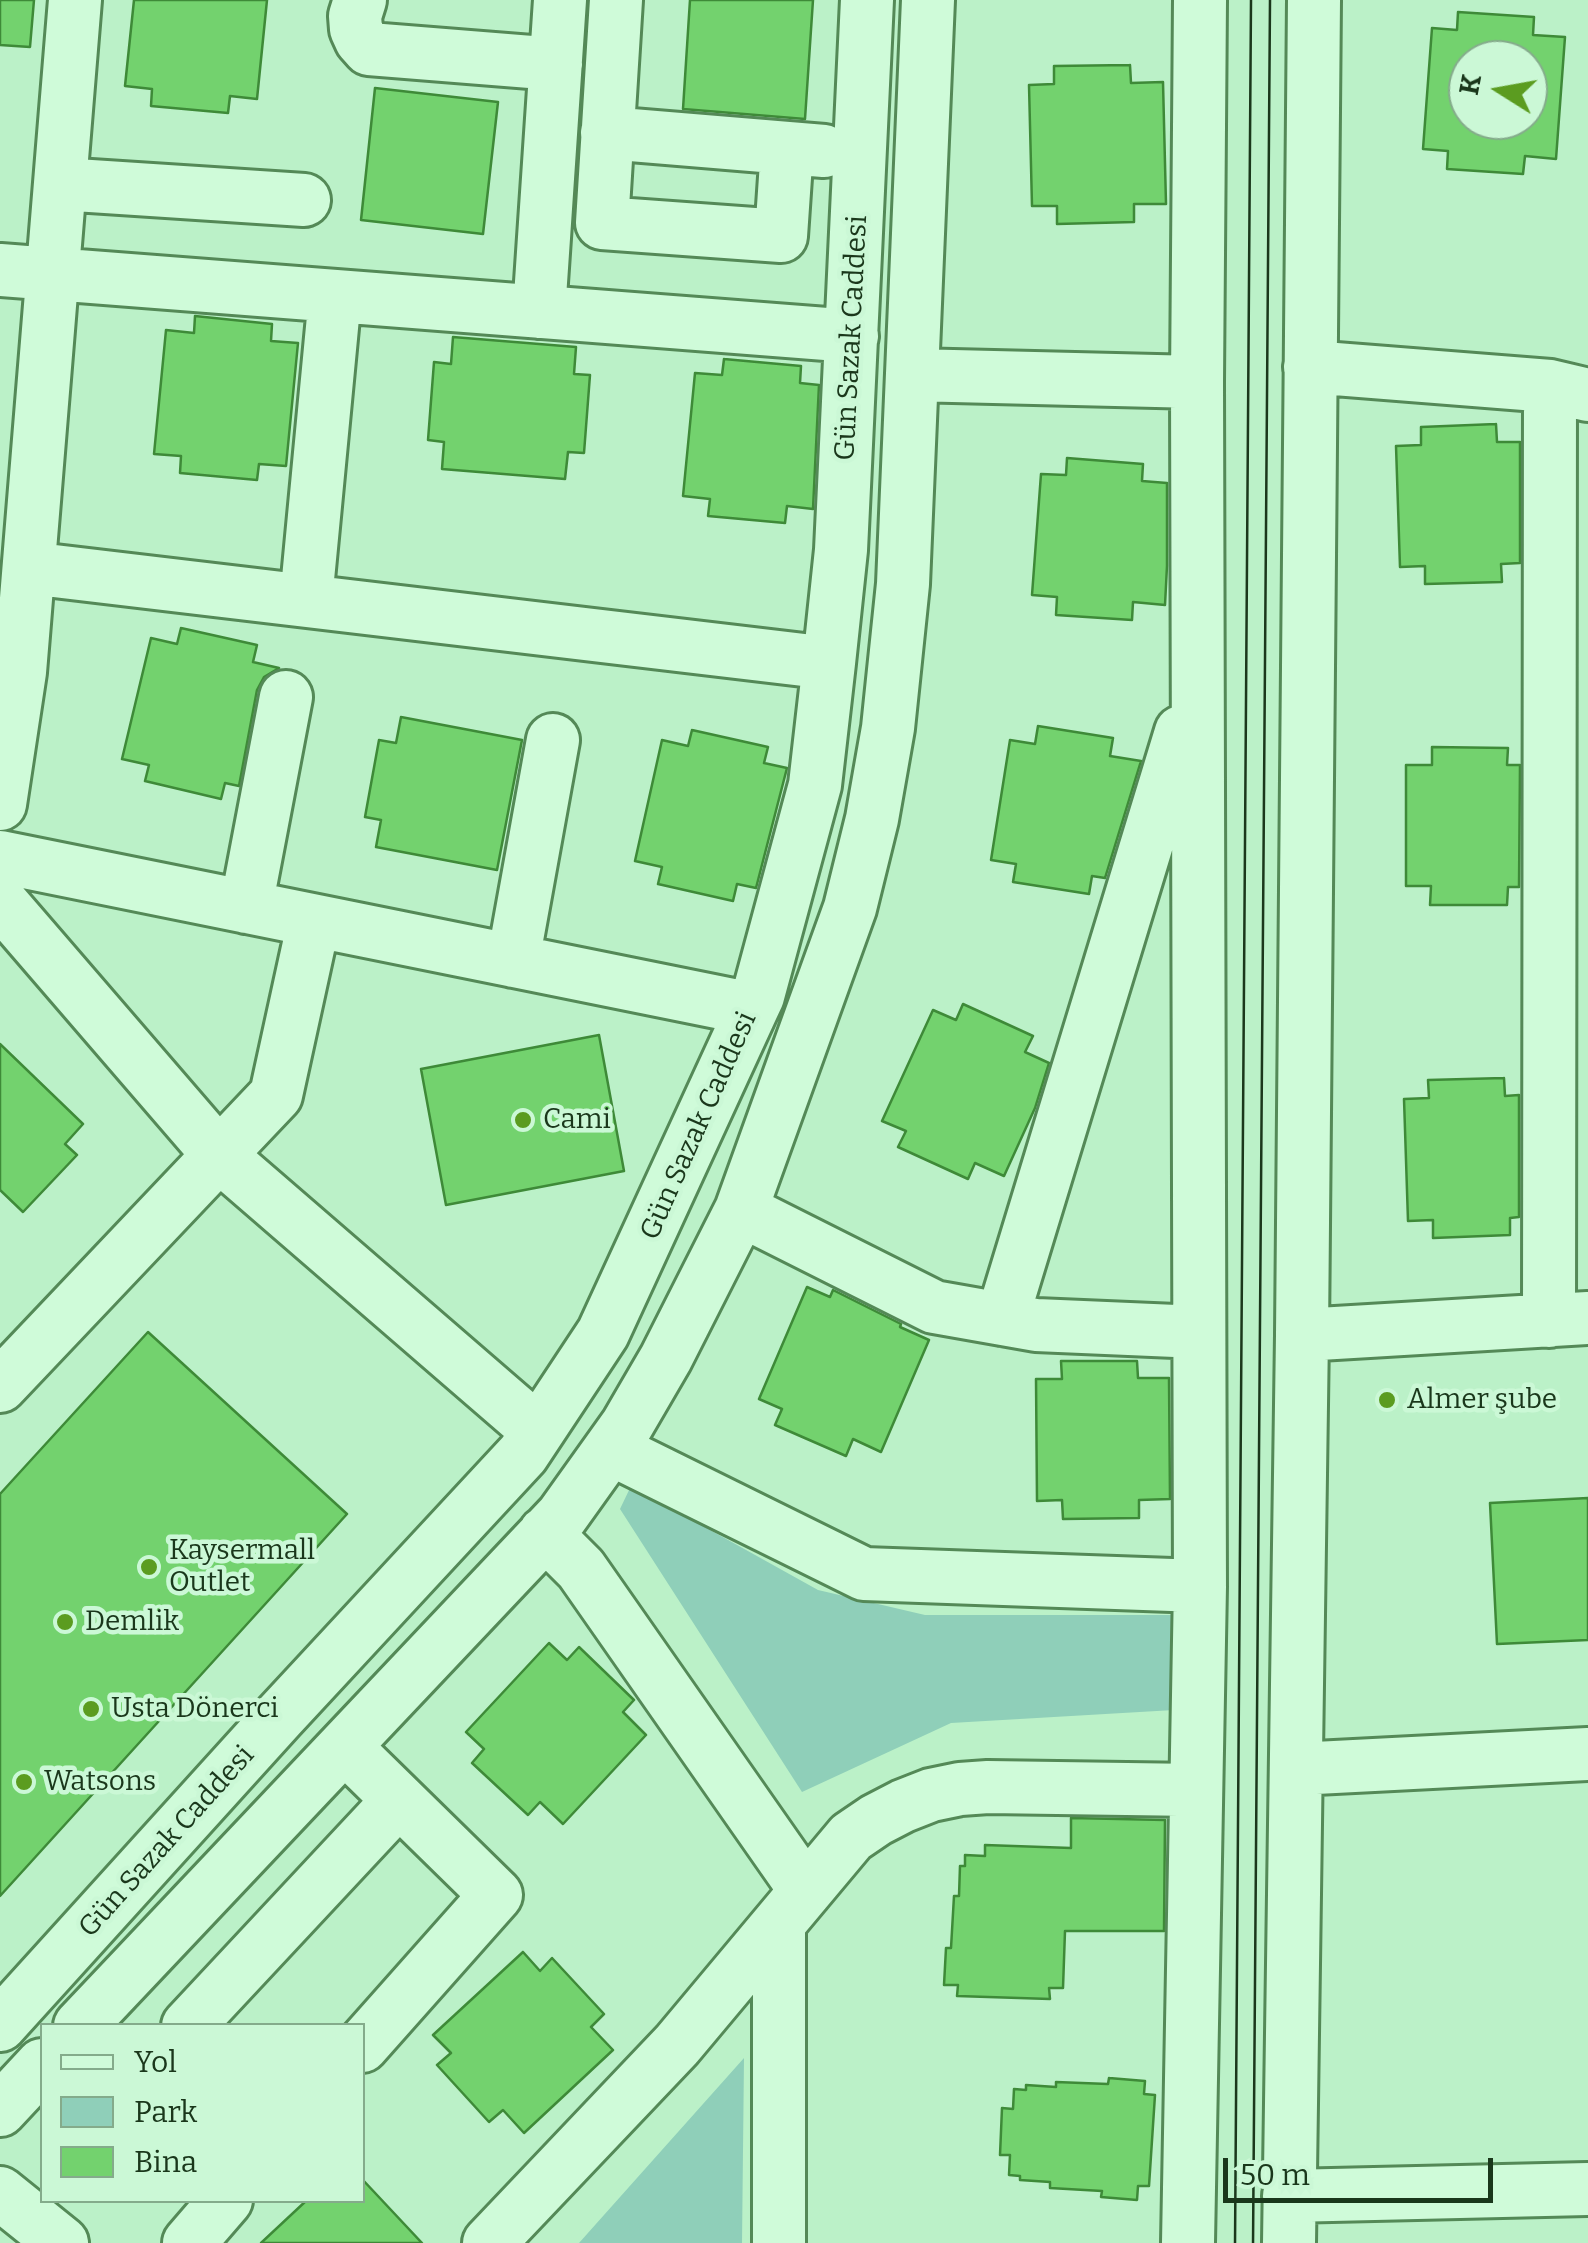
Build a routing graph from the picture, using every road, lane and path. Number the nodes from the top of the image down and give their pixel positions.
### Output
1 (75, 0) edge
2 (360, 0) edge
3 (560, 0) edge
4 (616, 0) edge
5 (866, 0) edge
6 (928, 0) edge
7 (1200, 0) edge
8 (1314, 0) edge
9 (556, 64) junction
10 (608, 133) junction
11 (787, 148) junction
12 (860, 154) junction
13 (60, 184) junction
14 (304, 200) dead end
15 (0, 270) edge
16 (53, 274) junction
17 (335, 296) junction
18 (539, 312) junction
19 (852, 336) junction
20 (1310, 367) junction
21 (912, 375) junction
22 (1197, 382) junction
23 (1569, 390) edge
24 (29, 568) junction
25 (306, 600) junction
26 (829, 663) junction
27 (10, 671) edge
28 (1197, 680) junction
29 (286, 697) dead end
30 (553, 740) dead end
31 (0, 804) edge
32 (0, 858) edge
33 (0, 901) edge
34 (246, 907) junction
35 (314, 921) junction
36 (513, 961) junction
37 (752, 1009) junction
38 (219, 1155) junction
39 (741, 1210) junction
40 (1002, 1319) junction
41 (1569, 1320) edge
42 (1199, 1332) junction
43 (1302, 1335) junction
44 (0, 1386) edge
45 (538, 1431) junction
46 (611, 1449) junction
47 (546, 1533) junction
48 (1200, 1586) junction
49 (344, 1747) junction
50 (1588, 1754) edge
51 (1296, 1769) junction
52 (1196, 1790) junction
53 (399, 1800) junction
54 (793, 1907) junction
55 (83, 2023) edge
56 (191, 2023) edge
57 (0, 2025) edge
58 (365, 2043) edge
59 (40, 2067) edge
60 (0, 2110) edge
61 (1588, 2189) edge
62 (20, 2194) edge
63 (223, 2203) edge
64 (1289, 2219) edge
65 (62, 2243) edge
66 (189, 2243) edge
67 (489, 2243) edge
68 (779, 2243) edge
69 (1188, 2243) edge

1 - 13 street
2 - 9 street
3 - 9 street
4 - 10 street
5 - 12 street, Gün Sazak Caddesi
6 - 21 street
7 - 22 street
8 - 20 street
9 - 18 street
10 - 11 street
10 - 11 street
11 - 12 street
12 - 19 street, Gün Sazak Caddesi
13 - 14 street
13 - 16 street
15 - 16 street
16 - 17 street
16 - 24 street
17 - 18 street
17 - 25 street
18 - 19 street
19 - 26 street, Gün Sazak Caddesi
20 - 23 street
20 - 43 street
21 - 22 street
21 - 39 street
22 - 28 street
23 - 41 street
24 - 25 street
24 - 27 street
25 - 26 street
26 - 37 street, Gün Sazak Caddesi
27 - 31 street
28 - 40 street
28 - 42 street
29 - 34 street
30 - 36 street
32 - 34 street
33 - 38 street
34 - 35 street
35 - 36 street
35 - 38 street
36 - 37 street
37 - 45 street, Gün Sazak Caddesi
38 - 44 street
38 - 45 street
39 - 40 street
39 - 46 street
40 - 42 street
41 - 43 street
42 - 48 street
43 - 51 street
45 - 57 street, Gün Sazak Caddesi
46 - 47 street
46 - 48 street
47 - 49 street
47 - 54 street
48 - 52 street
49 - 53 street
49 - 55 street
50 - 51 street
51 - 64 street
52 - 54 street
52 - 69 street
53 - 56 street
53 - 58 street
54 - 67 street
54 - 68 street
59 - 60 street
61 - 64 street
62 - 65 street
63 - 66 street

